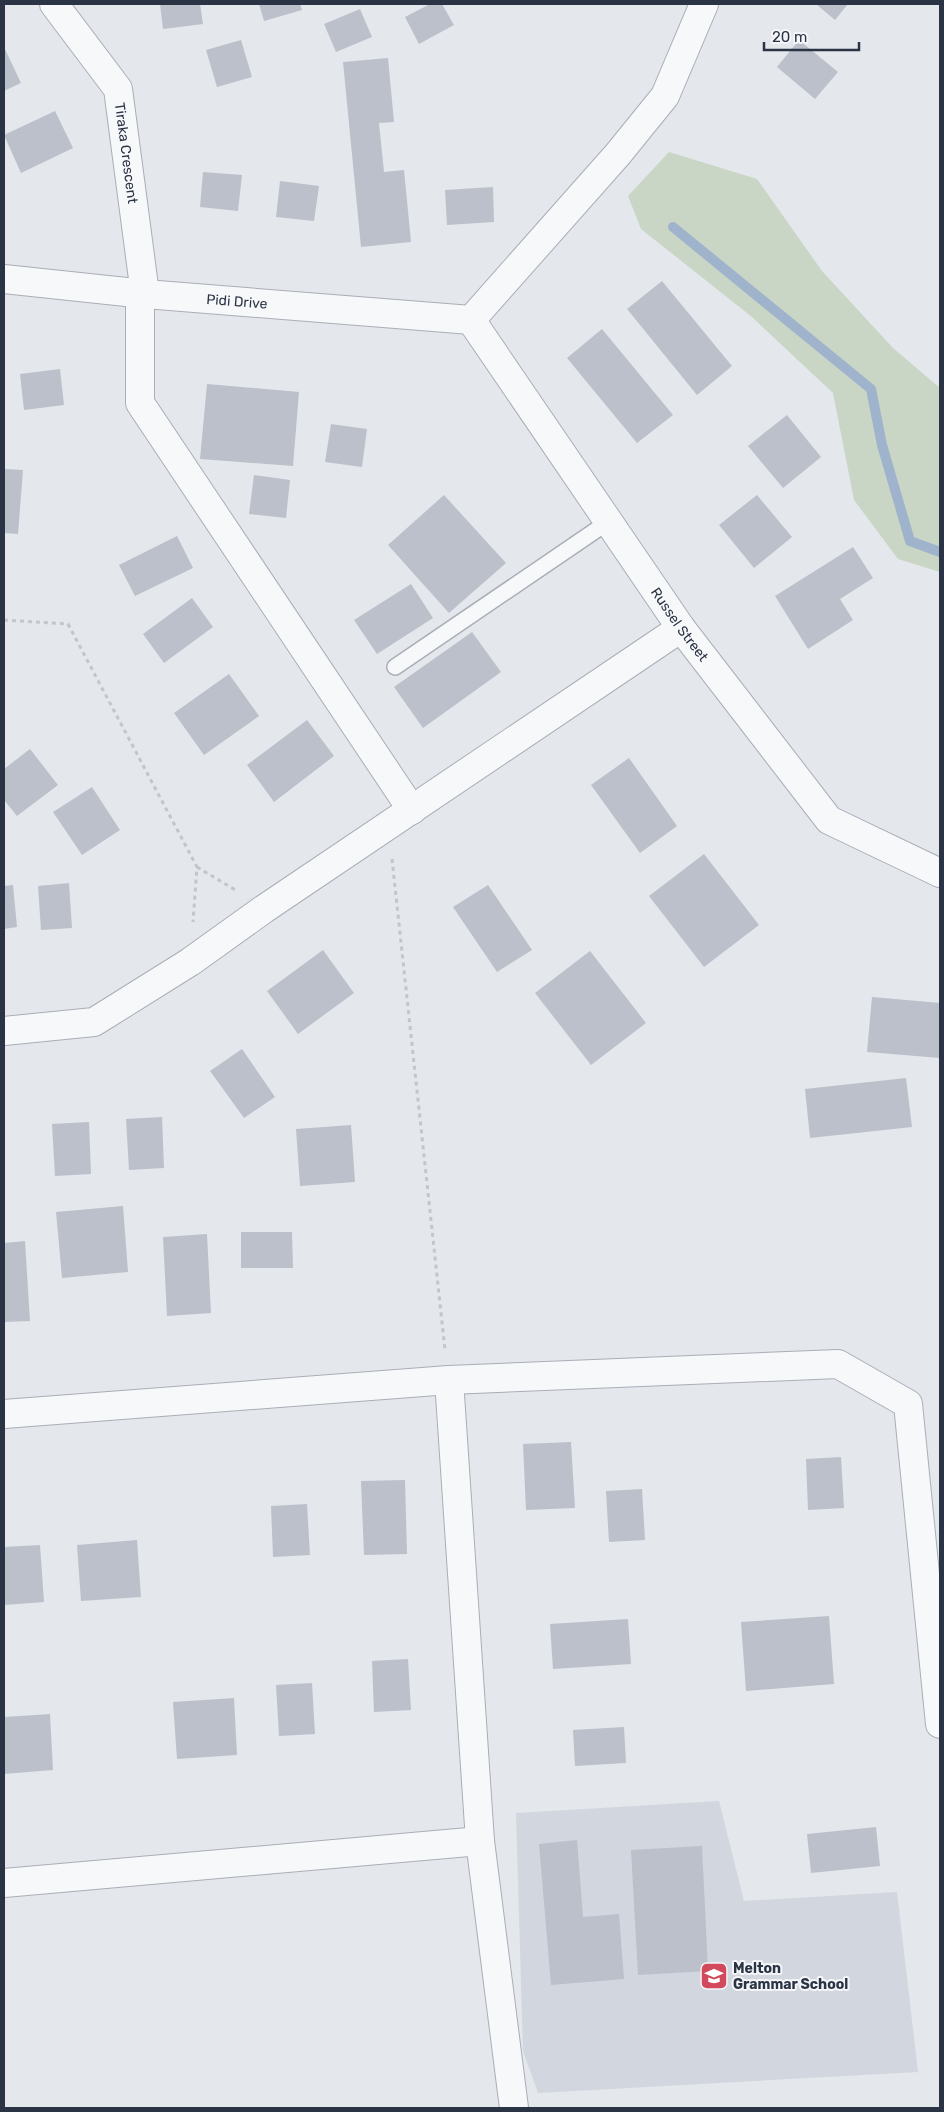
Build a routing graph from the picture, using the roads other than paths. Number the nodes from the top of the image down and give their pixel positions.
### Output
1 (54, 4) edge
2 (704, 4) edge
3 (4, 279) edge
4 (143, 294) junction
5 (471, 320) junction
6 (608, 522) junction
7 (681, 628) junction
8 (395, 667) dead end
9 (412, 810) junction
10 (940, 873) edge
11 (4, 1031) edge
12 (449, 1380) junction
13 (4, 1414) edge
14 (940, 1724) edge
15 (480, 1841) junction
16 (4, 1883) edge
17 (514, 2108) edge

1 - 4 street, Tiraka Crescent
2 - 5 street
3 - 4 street, Pidi Drive
4 - 5 street, Pidi Drive
4 - 9 street, Tiraka Crescent
5 - 6 street, Russel Street
6 - 7 street, Russel Street
6 - 8 lane
7 - 9 street
7 - 10 street, Russel Street
9 - 11 street
12 - 13 street
12 - 14 street
12 - 15 street
15 - 16 street
15 - 17 street

